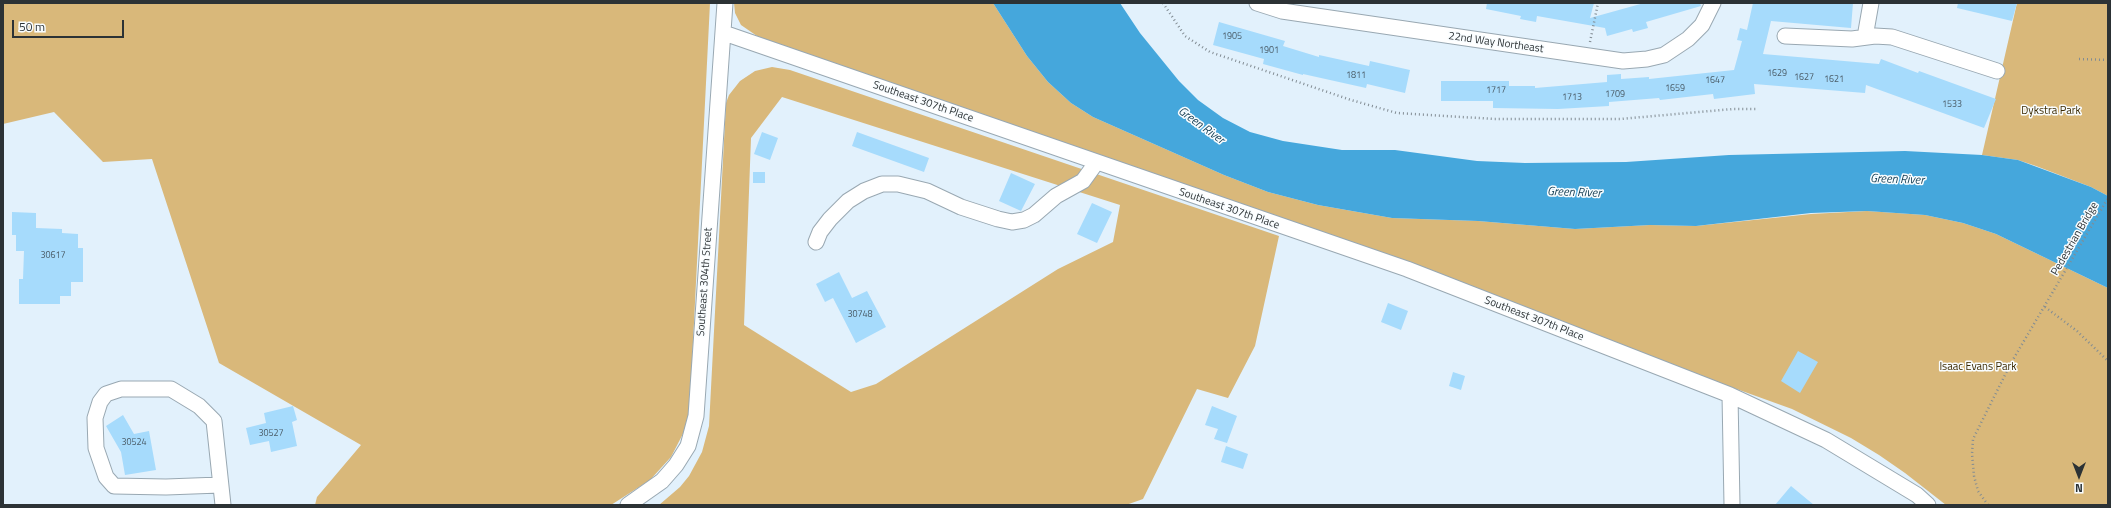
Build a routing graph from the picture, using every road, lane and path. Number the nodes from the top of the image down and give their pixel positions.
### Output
1 (725, 3) edge
2 (1163, 3) edge
3 (1257, 3) edge
4 (1598, 3) edge
5 (1713, 3) edge
6 (1871, 3) edge
7 (724, 33) junction
8 (1785, 36) dead end
9 (1865, 37) junction
10 (1587, 56) junction
11 (2078, 58) dead end
12 (2108, 60) edge
13 (1998, 71) dead end
14 (1757, 109) dead end
15 (1096, 163) junction
16 (2108, 198) edge
17 (816, 242) dead end
18 (2045, 307) junction
19 (2108, 362) edge
20 (1730, 395) junction
21 (220, 485) junction
22 (223, 505) edge
23 (628, 505) edge
24 (1732, 505) edge
25 (1928, 505) edge
26 (1988, 505) edge

1 - 7 street, Southeast 304th Street
2 - 14 path
3 - 10 street, 22nd Way Northeast
4 - 10 path
5 - 10 street, 22nd Way Northeast
6 - 9 street
7 - 15 street, Southeast 307th Place
7 - 23 street, Southeast 304th Street
8 - 9 street
9 - 13 street
11 - 12 path
15 - 17 street
15 - 20 street, Southeast 307th Place
16 - 18 path, Pedestrian Bridge
18 - 19 path
18 - 26 path, Pedestrian Bridge
20 - 24 street
20 - 25 street, Southeast 307th Place
21 - 21 street
21 - 22 street

